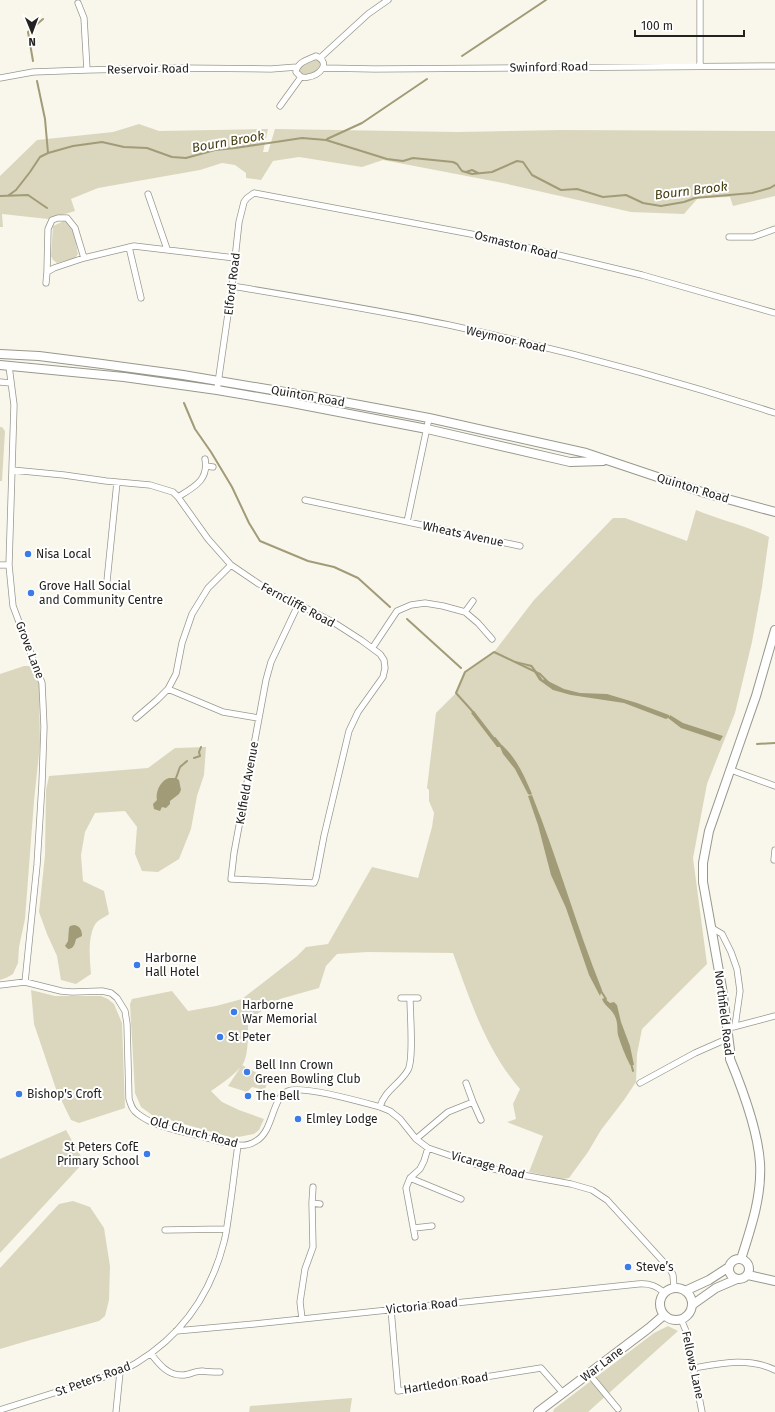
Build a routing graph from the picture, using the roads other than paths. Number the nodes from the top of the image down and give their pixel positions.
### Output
1 (388, 0) edge
2 (700, 0) edge
3 (76, 1) edge
4 (320, 58) junction
5 (700, 66) junction
6 (775, 66) edge
7 (297, 67) junction
8 (324, 68) junction
9 (87, 70) junction
10 (301, 77) junction
11 (0, 78) edge
12 (280, 106) dead end
13 (254, 193) joint
14 (148, 194) dead end
15 (775, 228) edge
16 (729, 237) dead end
17 (129, 246) junction
18 (168, 249) junction
19 (84, 258) junction
20 (235, 258) junction
21 (47, 272) junction
22 (46, 283) dead end
23 (232, 286) junction
24 (141, 298) dead end
25 (775, 313) edge
26 (0, 354) edge
27 (21, 355) junction
28 (0, 365) edge
29 (9, 366) junction
30 (20, 366) junction
31 (218, 380) junction
32 (0, 382) edge
33 (11, 383) junction
34 (217, 390) junction
35 (775, 413) edge
36 (429, 418) junction
37 (427, 429) junction
38 (205, 459) dead end
39 (612, 461) junction
40 (206, 466) junction
41 (213, 467) dead end
42 (12, 470) junction
43 (117, 482) junction
44 (178, 497) junction
45 (305, 500) dead end
46 (775, 512) edge
47 (407, 522) junction
48 (520, 546) dead end
49 (0, 565) edge
50 (9, 565) junction
51 (231, 565) junction
52 (106, 581) dead end
53 (473, 601) dead end
54 (298, 605) junction
55 (465, 612) junction
56 (775, 630) edge
57 (492, 639) dead end
58 (373, 647) junction
59 (168, 689) junction
60 (136, 718) dead end
61 (258, 718) junction
62 (731, 770) junction
63 (775, 786) edge
64 (775, 850) edge
65 (774, 860) dead end
66 (316, 878) joint
67 (712, 928) junction
68 (25, 982) junction
69 (0, 985) edge
70 (401, 998) dead end
71 (410, 998) junction
72 (418, 998) dead end
73 (775, 1016) edge
74 (731, 1027) junction
75 (729, 1038) junction
76 (466, 1083) dead end
77 (640, 1083) dead end
78 (473, 1102) junction
79 (277, 1103) joint
80 (380, 1107) junction
81 (480, 1120) dead end
82 (416, 1139) junction
83 (238, 1145) junction
84 (428, 1148) junction
85 (410, 1178) junction
86 (313, 1187) dead end
87 (460, 1199) dead end
88 (312, 1204) junction
89 (320, 1204) dead end
90 (432, 1226) dead end
91 (414, 1228) junction
92 (165, 1230) dead end
93 (226, 1230) junction
94 (415, 1237) dead end
95 (741, 1259) junction
96 (729, 1267) junction
97 (748, 1275) junction
98 (737, 1279) junction
99 (775, 1281) edge
100 (674, 1288) junction
101 (685, 1291) junction
102 (665, 1293) junction
103 (692, 1305) junction
104 (391, 1310) junction
105 (664, 1315) junction
106 (302, 1319) junction
107 (681, 1319) junction
108 (176, 1331) junction
109 (151, 1354) junction
110 (694, 1368) junction
111 (775, 1370) edge
112 (120, 1372) junction
113 (220, 1372) dead end
114 (589, 1374) junction
115 (564, 1393) junction
116 (618, 1409) dead end
117 (0, 1410) edge
118 (116, 1412) edge
119 (538, 1412) edge
120 (702, 1412) edge

1 - 4 street
2 - 5 street
3 - 9 street
4 - 7 street
4 - 8 street
5 - 6 street, Swinford Road
5 - 8 street, Swinford Road
7 - 9 street, Reservoir Road
7 - 10 street
8 - 10 street
9 - 11 street, Reservoir Road
10 - 12 street
13 - 20 street, Elford Road
13 - 25 street, Osmaston Road
14 - 18 street
15 - 16 street
17 - 18 street
17 - 19 street
17 - 24 street
18 - 20 street
19 - 21 street
19 - 21 street
20 - 23 street, Elford Road
21 - 22 street
23 - 31 street, Elford Road
23 - 35 street, Weymoor Road
26 - 27 street, Quinton Road
27 - 30 street
27 - 31 street, Quinton Road
28 - 29 street, Quinton Road
29 - 30 street, Quinton Road
29 - 33 street, Grove Lane
30 - 34 street, Quinton Road
31 - 34 street, Elford Road
31 - 36 street, Quinton Road
32 - 33 street
33 - 42 street, Grove Lane
34 - 37 street, Quinton Road
36 - 37 street, Wheats Avenue
36 - 39 street, Quinton Road
37 - 39 street, Quinton Road
37 - 47 street, Wheats Avenue
38 - 40 street
39 - 46 street, Quinton Road
40 - 41 street
40 - 44 street
42 - 43 street, Ferncliffe Road
42 - 50 street, Grove Lane
43 - 44 street, Ferncliffe Road
43 - 52 street
44 - 51 street, Ferncliffe Road
45 - 47 street, Wheats Avenue
47 - 48 street, Wheats Avenue
49 - 50 street
50 - 68 street, Grove Lane
51 - 54 street, Ferncliffe Road
51 - 59 street
53 - 55 street
54 - 58 street, Ferncliffe Road
54 - 61 street, Kelfield Avenue
55 - 57 street
55 - 58 street
56 - 62 street, Northfield Road
58 - 66 street, Ferncliffe Road
59 - 60 street
59 - 61 street
61 - 66 street, Kelfield Avenue
62 - 63 street
62 - 67 street, Northfield Road
64 - 65 street
67 - 74 street, Northfield Road
67 - 74 street, Northfield Road
68 - 69 street, Old Church Road
68 - 83 street, Old Church Road
70 - 71 street
71 - 72 street
71 - 80 street
73 - 74 street
74 - 75 street, Northfield Road
75 - 77 street
75 - 95 street, Northfield Road
76 - 78 street
78 - 81 street
78 - 82 street
79 - 80 street, Vicarage Road
79 - 83 street, Old Church Road
80 - 82 street, Vicarage Road
82 - 84 street, Vicarage Road
83 - 93 street, St Peters Road
84 - 85 street
84 - 100 street, Vicarage Road
85 - 87 street
85 - 91 street
86 - 88 street
88 - 89 street
88 - 106 street
90 - 91 street
91 - 94 street
92 - 93 street
93 - 108 street, St Peters Road
95 - 96 street
95 - 97 street
96 - 98 street
96 - 101 street
97 - 98 street
97 - 99 street
98 - 103 street
100 - 101 street
100 - 102 street
101 - 103 street
102 - 104 street, Victoria Road
102 - 105 street
103 - 107 street
104 - 106 street, Victoria Road
104 - 115 street, Hartledon Road
105 - 107 street
105 - 114 street, War Lane
106 - 108 street, Victoria Road
107 - 110 street, Fellows Lane
108 - 109 street, St Peters Road
109 - 112 street, St Peters Road
109 - 113 street
110 - 111 street
110 - 120 street, Fellows Lane
112 - 117 street, St Peters Road
112 - 118 street
114 - 115 street, War Lane
114 - 116 street
115 - 119 street, War Lane

